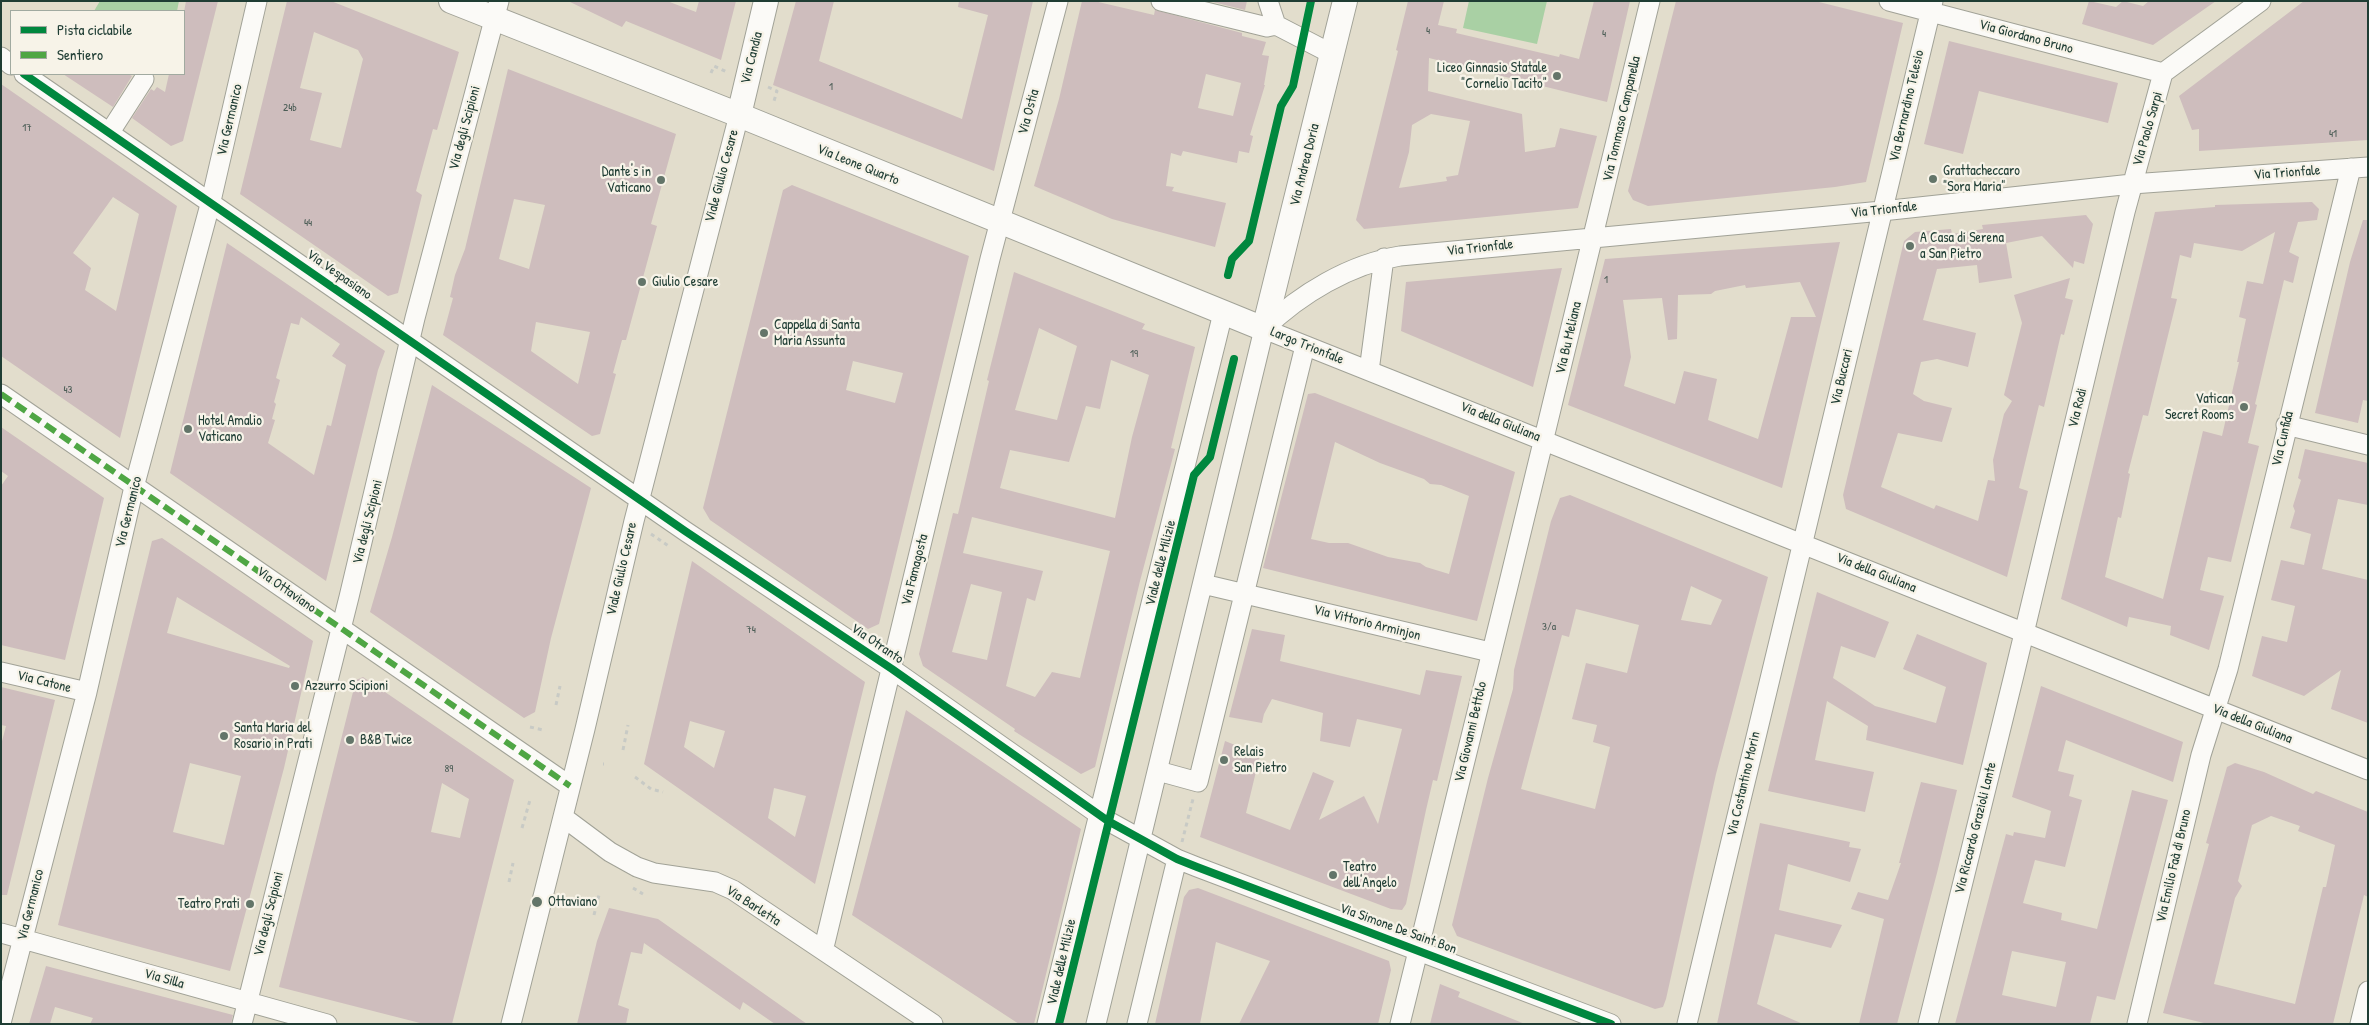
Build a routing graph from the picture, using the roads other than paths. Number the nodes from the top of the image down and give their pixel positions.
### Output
1 (257, 1) edge
2 (451, 1) edge
3 (766, 1) edge
4 (1058, 1) edge
5 (1161, 1) edge
6 (1268, 1) edge
7 (1345, 1) edge
8 (1650, 1) edge
9 (1889, 1) edge
10 (2260, 1) edge
11 (1931, 6) edge
12 (497, 10) edge
13 (1276, 25) junction
14 (1332, 54) junction
15 (2163, 73) junction
16 (25, 75) edge
17 (144, 79) dead end
18 (739, 116) junction
19 (110, 132) junction
20 (2359, 168) edge
21 (2132, 184) junction
22 (211, 201) junction
23 (1882, 211) junction
24 (1000, 223) junction
25 (1594, 236) junction
26 (1392, 257) junction
27 (1223, 313) junction
28 (1264, 329) junction
29 (411, 340) junction
30 (1305, 346) junction
31 (1377, 374) junction
32 (1, 394) edge
33 (2286, 425) junction
34 (1544, 440) junction
35 (2368, 445) edge
36 (134, 486) junction
37 (640, 498) junction
38 (1802, 544) junction
39 (1203, 584) junction
40 (1244, 593) junction
41 (341, 629) junction
42 (2024, 633) junction
43 (1490, 652) junction
44 (892, 669) junction
45 (1, 672) edge
46 (87, 692) junction
47 (2216, 710) junction
48 (2368, 770) edge
49 (1158, 771) junction
50 (570, 786) junction
51 (1098, 813) junction
52 (563, 818) junction
53 (1141, 839) junction
54 (1177, 859) junction
55 (1, 933) edge
56 (23, 939) junction
57 (825, 943) dead end
58 (1419, 950) junction
59 (2368, 991) edge
60 (248, 1002) junction
61 (1, 1023) edge
62 (242, 1024) edge
63 (327, 1024) edge
64 (511, 1024) edge
65 (933, 1024) edge
66 (1047, 1024) edge
67 (1096, 1024) edge
68 (1137, 1024) edge
69 (1400, 1024) edge
70 (1611, 1024) edge
71 (1687, 1024) edge
72 (1928, 1024) edge
73 (2137, 1024) edge
74 (2360, 1024) edge

1 - 22 street, Via Germanico
2 - 12 main road, Via Leone Quarto
3 - 18 main road, Via Candia
4 - 24 street, Via Ostia
5 - 13 street
6 - 13 street
7 - 14 main road, Via Andrea Doria
8 - 25 street, Via Tommaso Campanella
9 - 11 street, Via Giordano Bruno
10 - 15 street
11 - 15 street, Via Giordano Bruno
11 - 23 street, Via Bernardino Telesio
12 - 18 main road, Via Leone Quarto
12 - 29 street, Via degli Scipioni
13 - 14 street
14 - 28 main road, Via Andrea Doria
15 - 21 street, Via Paolo Sarpi
16 - 19 street, Via Vespasiano
17 - 19 street
18 - 24 main road, Via Leone Quarto
18 - 37 street, Viale Giulio Cesare
19 - 22 street, Via Vespasiano
20 - 21 street, Via Trionfale
20 - 33 street, Via Cunfida
21 - 23 street, Via Trionfale
21 - 42 street, Via Rodi
22 - 29 street, Via Vespasiano
22 - 36 street, Via Germanico
23 - 25 street, Via Trionfale
23 - 38 street, Via Buccari
24 - 27 main road, Via Leone Quarto
24 - 44 street, Via Famagosta
25 - 26 street, Via Trionfale
25 - 34 street, Via Bu Meliana
26 - 28 street, Largo Trionfale
26 - 31 street
27 - 28 main road, Via Leone Quarto
27 - 51 street, Viale delle Milizie
28 - 30 street, Largo Trionfale
28 - 39 street
29 - 37 street, Via Vespasiano
29 - 41 street, Via degli Scipioni
30 - 31 street, Largo Trionfale
30 - 40 street
31 - 34 street, Via della Giuliana
32 - 36 street, Via Ottaviano
33 - 35 street
33 - 47 street, Via Cunfida
34 - 38 street, Via della Giuliana
34 - 43 street, Via Giovanni Bettolo
36 - 41 street, Via Ottaviano
36 - 46 street, Via Germanico
37 - 44 street, Via Otranto
37 - 50 street, Viale Giulio Cesare
38 - 42 street, Via della Giuliana
38 - 71 street, Via Costantino Morin
39 - 40 street, Via Vittorio Arminjon
39 - 49 street
40 - 43 street, Via Vittorio Arminjon
40 - 49 street
41 - 50 street, Via Ottaviano
41 - 60 street, Via degli Scipioni
42 - 47 street, Via della Giuliana
42 - 72 street, Via Riccardo Grazioli Lante
43 - 58 street, Via Giovanni Bettolo
44 - 51 street, Via Otranto
44 - 57 street, Via Famagosta
45 - 46 street, Via Catone
46 - 56 street, Via Germanico
47 - 48 street, Via della Giuliana
47 - 73 street, Via Emilio Faà di Bruno
49 - 53 street
50 - 52 street, Viale Giulio Cesare
51 - 53 street
51 - 66 street, Viale delle Milizie
52 - 64 street, Viale Giulio Cesare
52 - 65 street, Via Barletta
53 - 54 street, Via Simone De Saint Bon
53 - 67 street
54 - 58 street, Via Simone De Saint Bon
54 - 68 street
55 - 56 street, Via Silla
56 - 60 street, Via Silla
56 - 61 street, Via Germanico
58 - 69 street, Via Giovanni Bettolo
58 - 70 street, Via Simone De Saint Bon
59 - 74 street
60 - 62 street, Via degli Scipioni
60 - 63 street, Via Silla

